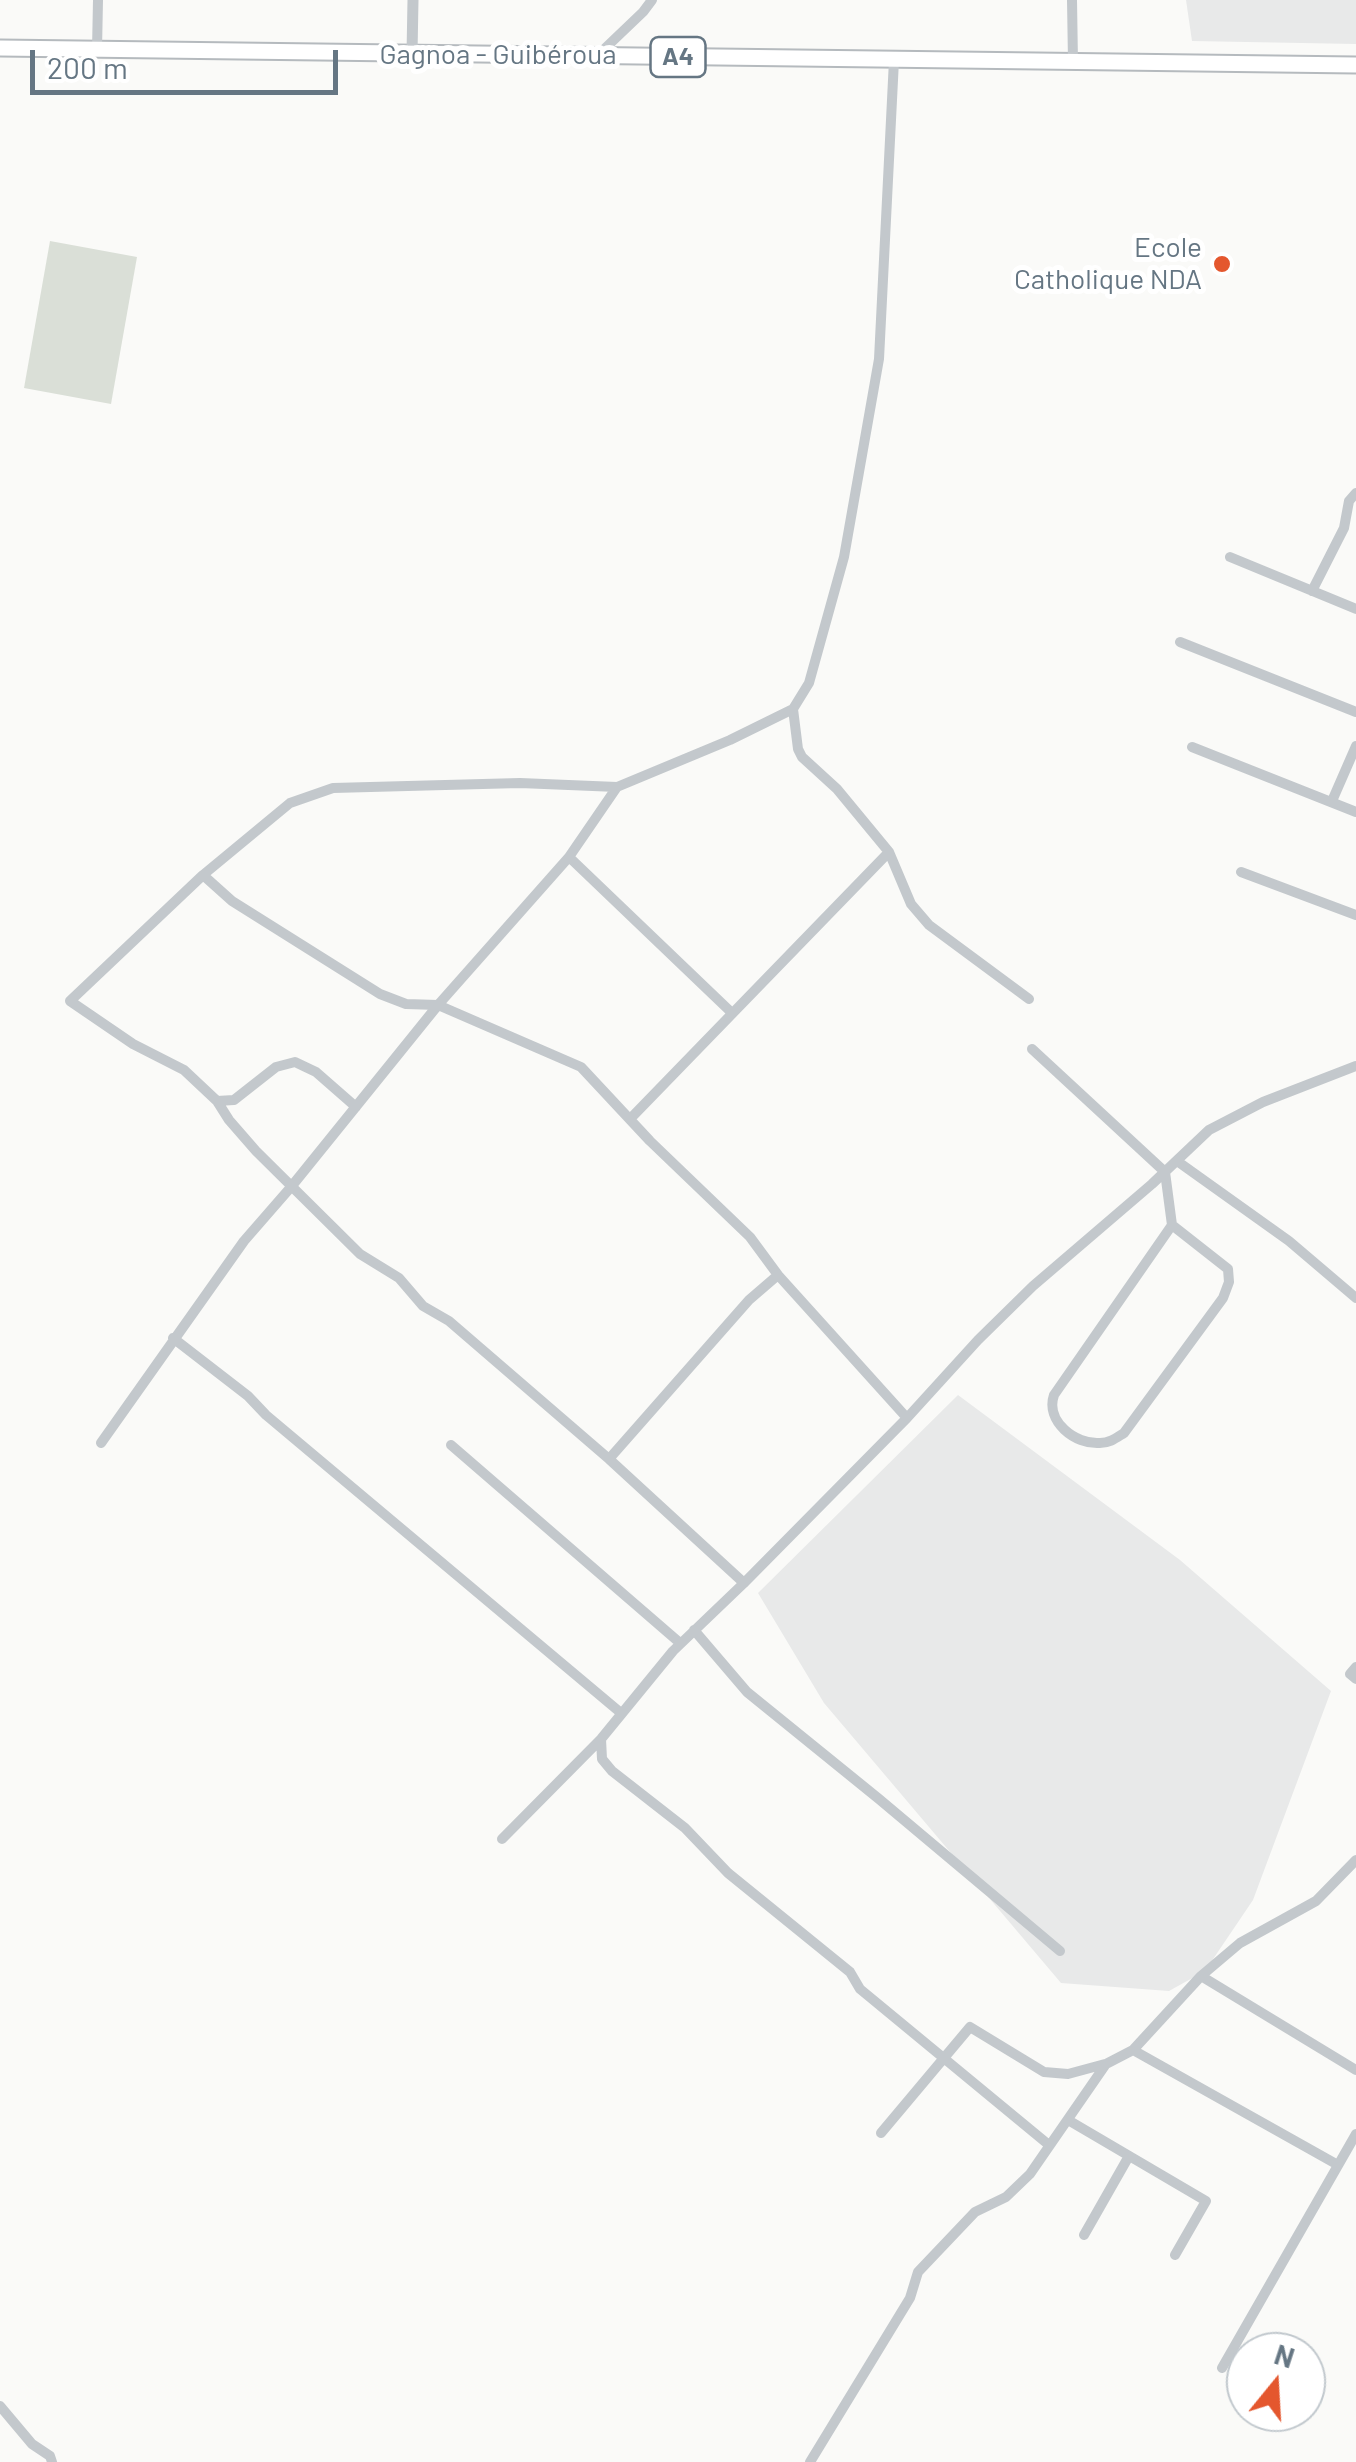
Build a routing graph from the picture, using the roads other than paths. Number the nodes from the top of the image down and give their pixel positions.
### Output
1 (98, 0) edge
2 (413, 0) edge
3 (652, 0) edge
4 (1072, 0) edge
5 (0, 48) edge
6 (97, 50) junction
7 (412, 54) junction
8 (598, 56) junction
9 (894, 60) junction
10 (1074, 62) junction
11 (1356, 65) edge
12 (1356, 493) edge
13 (1230, 556) dead end
14 (1312, 591) junction
15 (1356, 608) edge
16 (1180, 642) dead end
17 (794, 710) junction
18 (1356, 712) edge
19 (1356, 746) edge
20 (1192, 747) dead end
21 (617, 787) junction
22 (1332, 801) junction
23 (1356, 812) edge
24 (889, 852) junction
25 (569, 858) junction
26 (1241, 872) dead end
27 (203, 875) junction
28 (1356, 915) edge
29 (1029, 998) dead end
30 (438, 1005) junction
31 (732, 1013) junction
32 (1032, 1049) dead end
33 (1356, 1066) edge
34 (218, 1100) junction
35 (356, 1106) junction
36 (630, 1118) junction
37 (1177, 1162) junction
38 (1165, 1172) junction
39 (291, 1187) junction
40 (1172, 1226) junction
41 (778, 1275) junction
42 (1356, 1298) edge
43 (174, 1338) junction
44 (907, 1418) junction
45 (101, 1444) dead end
46 (451, 1445) dead end
47 (609, 1459) junction
48 (744, 1583) junction
49 (694, 1630) junction
50 (680, 1644) junction
51 (1356, 1667) edge
52 (1356, 1679) edge
53 (621, 1713) junction
54 (600, 1739) junction
55 (502, 1839) dead end
56 (1356, 1860) edge
57 (1060, 1951) dead end
58 (1201, 1976) junction
59 (1132, 2050) junction
60 (944, 2058) junction
61 (1106, 2064) junction
62 (1356, 2070) edge
63 (1068, 2120) junction
64 (881, 2133) dead end
65 (1356, 2134) edge
66 (1049, 2145) junction
67 (1129, 2156) junction
68 (1338, 2165) junction
69 (1084, 2235) dead end
70 (1175, 2254) dead end
71 (1222, 2368) dead end
72 (0, 2406) edge
73 (52, 2462) edge
74 (810, 2462) edge

1 - 6 street
2 - 7 street
3 - 8 street
4 - 10 street
5 - 6 main road, Gagnoa - Guibéroua / A4
6 - 7 main road, Gagnoa - Guibéroua / A4
7 - 8 main road, Gagnoa - Guibéroua / A4
8 - 9 main road, Gagnoa - Guibéroua / A4
9 - 10 main road, Gagnoa - Guibéroua / A4
9 - 17 street
10 - 11 main road, Gagnoa - Guibéroua / A4
12 - 14 street
13 - 14 street
14 - 15 street
16 - 18 street
17 - 21 street
17 - 24 street
19 - 22 street
20 - 22 street
21 - 25 street
21 - 27 street
22 - 23 street
24 - 29 street
24 - 31 street
25 - 30 street
25 - 31 street
26 - 28 street
27 - 30 street
27 - 34 street
30 - 35 street
30 - 36 street
31 - 36 street
32 - 38 street
33 - 37 street
34 - 35 street
34 - 39 street
35 - 39 street
36 - 41 street
37 - 38 street
37 - 42 street
38 - 40 street
38 - 44 street
39 - 43 street
39 - 47 street
40 - 40 street
41 - 44 street
41 - 47 street
43 - 45 street
43 - 53 street
44 - 48 street
46 - 50 street
47 - 48 street
48 - 49 street
49 - 50 street
49 - 57 street
50 - 53 street
51 - 52 street
53 - 54 street
54 - 55 street
54 - 60 street
56 - 58 street
58 - 59 street
58 - 62 street
59 - 61 street
59 - 68 street
60 - 61 street
60 - 64 street
60 - 66 street
61 - 63 street
63 - 66 street
63 - 67 street
65 - 68 street
66 - 74 street
67 - 69 street
67 - 70 street
68 - 71 street
72 - 73 street

